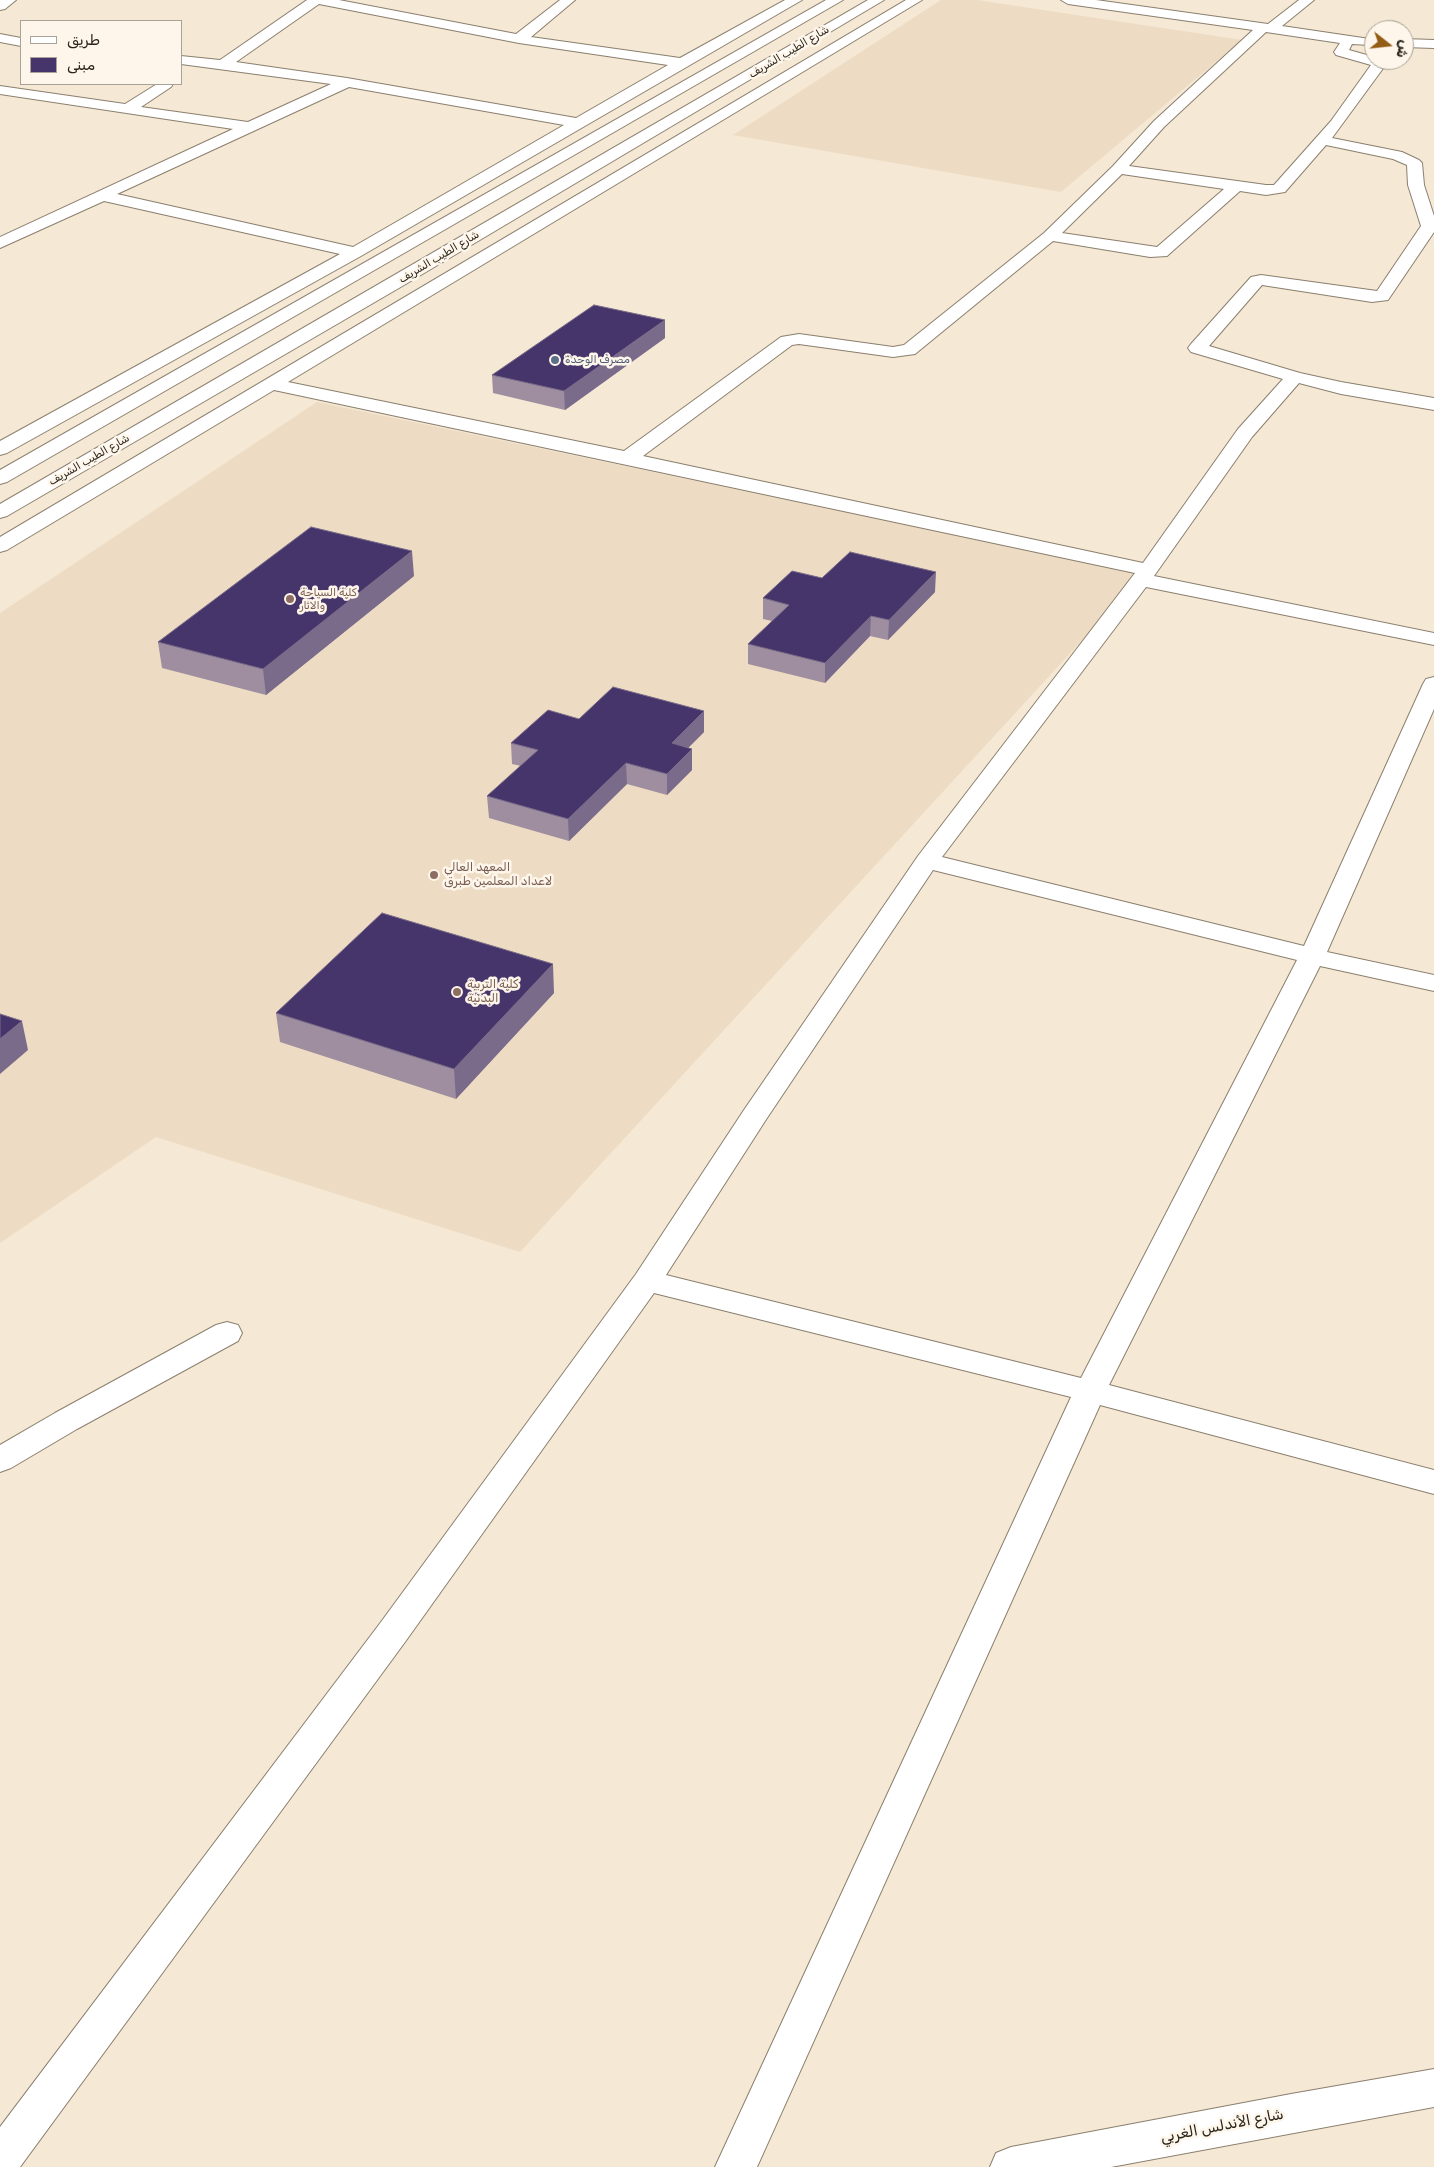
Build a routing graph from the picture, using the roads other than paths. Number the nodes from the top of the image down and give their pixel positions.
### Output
1 (9, 0) edge
2 (317, 0) edge
3 (568, 0) edge
4 (795, 0) edge
5 (836, 0) edge
6 (877, 0) edge
7 (915, 0) edge
8 (1068, 0) edge
9 (1307, 0) edge
10 (0, 6) edge
11 (1267, 29) junction
12 (0, 38) edge
13 (519, 39) junction
14 (1348, 40) junction
15 (20, 42) edge
16 (1364, 42) edge
17 (1414, 43) edge
18 (1434, 44) edge
19 (182, 60) edge
20 (200, 61) junction
21 (682, 63) junction
22 (223, 64) junction
23 (182, 72) edge
24 (347, 82) junction
25 (164, 85) edge
26 (0, 90) edge
27 (127, 109) junction
28 (579, 123) junction
29 (249, 127) junction
30 (1322, 140) junction
31 (1118, 169) junction
32 (1236, 186) junction
33 (103, 196) junction
34 (0, 226) edge
35 (1431, 226) edge
36 (27, 230) junction
37 (1050, 236) junction
38 (0, 243) edge
39 (355, 252) junction
40 (1295, 378) junction
41 (272, 384) junction
42 (1434, 404) edge
43 (0, 449) edge
44 (627, 458) junction
45 (0, 478) edge
46 (0, 512) edge
47 (0, 546) edge
48 (1145, 575) junction
49 (1434, 639) edge
50 (1434, 684) edge
51 (927, 861) junction
52 (1312, 956) junction
53 (1434, 984) edge
54 (647, 1281) junction
55 (227, 1333) dead end
56 (1090, 1391) junction
57 (0, 1460) edge
58 (1434, 1482) edge
59 (1434, 2088) edge
60 (0, 2160) edge
61 (736, 2167) edge
62 (1012, 2167) edge

1 - 10 street
2 - 13 street
2 - 22 street
3 - 13 street
4 - 21 street
5 - 45 street, شارع الطيب الشريف
6 - 46 street, شارع الطيب الشريف
7 - 41 street
8 - 11 street
9 - 11 street
11 - 14 street
11 - 31 street
12 - 15 street
13 - 21 street
14 - 16 street
14 - 30 street
17 - 18 street
19 - 20 street
20 - 22 street
20 - 23 street
21 - 28 street
22 - 24 street
24 - 28 street
24 - 29 street
25 - 27 street
26 - 27 street
27 - 29 street
28 - 39 street
29 - 33 street
30 - 32 street
30 - 35 street
31 - 32 street
31 - 37 street
32 - 37 street
33 - 36 street
33 - 39 street
34 - 36 street
35 - 40 street
36 - 38 street
37 - 44 street
39 - 43 street
40 - 42 street
40 - 48 street
41 - 44 street
41 - 47 street
44 - 48 street
48 - 49 street
48 - 51 street
50 - 52 street
51 - 52 street
51 - 54 street
52 - 53 street
52 - 56 street
54 - 56 street
54 - 60 street
55 - 57 street
56 - 58 street
56 - 61 street
59 - 62 street, شارع الأندلس الغربي

